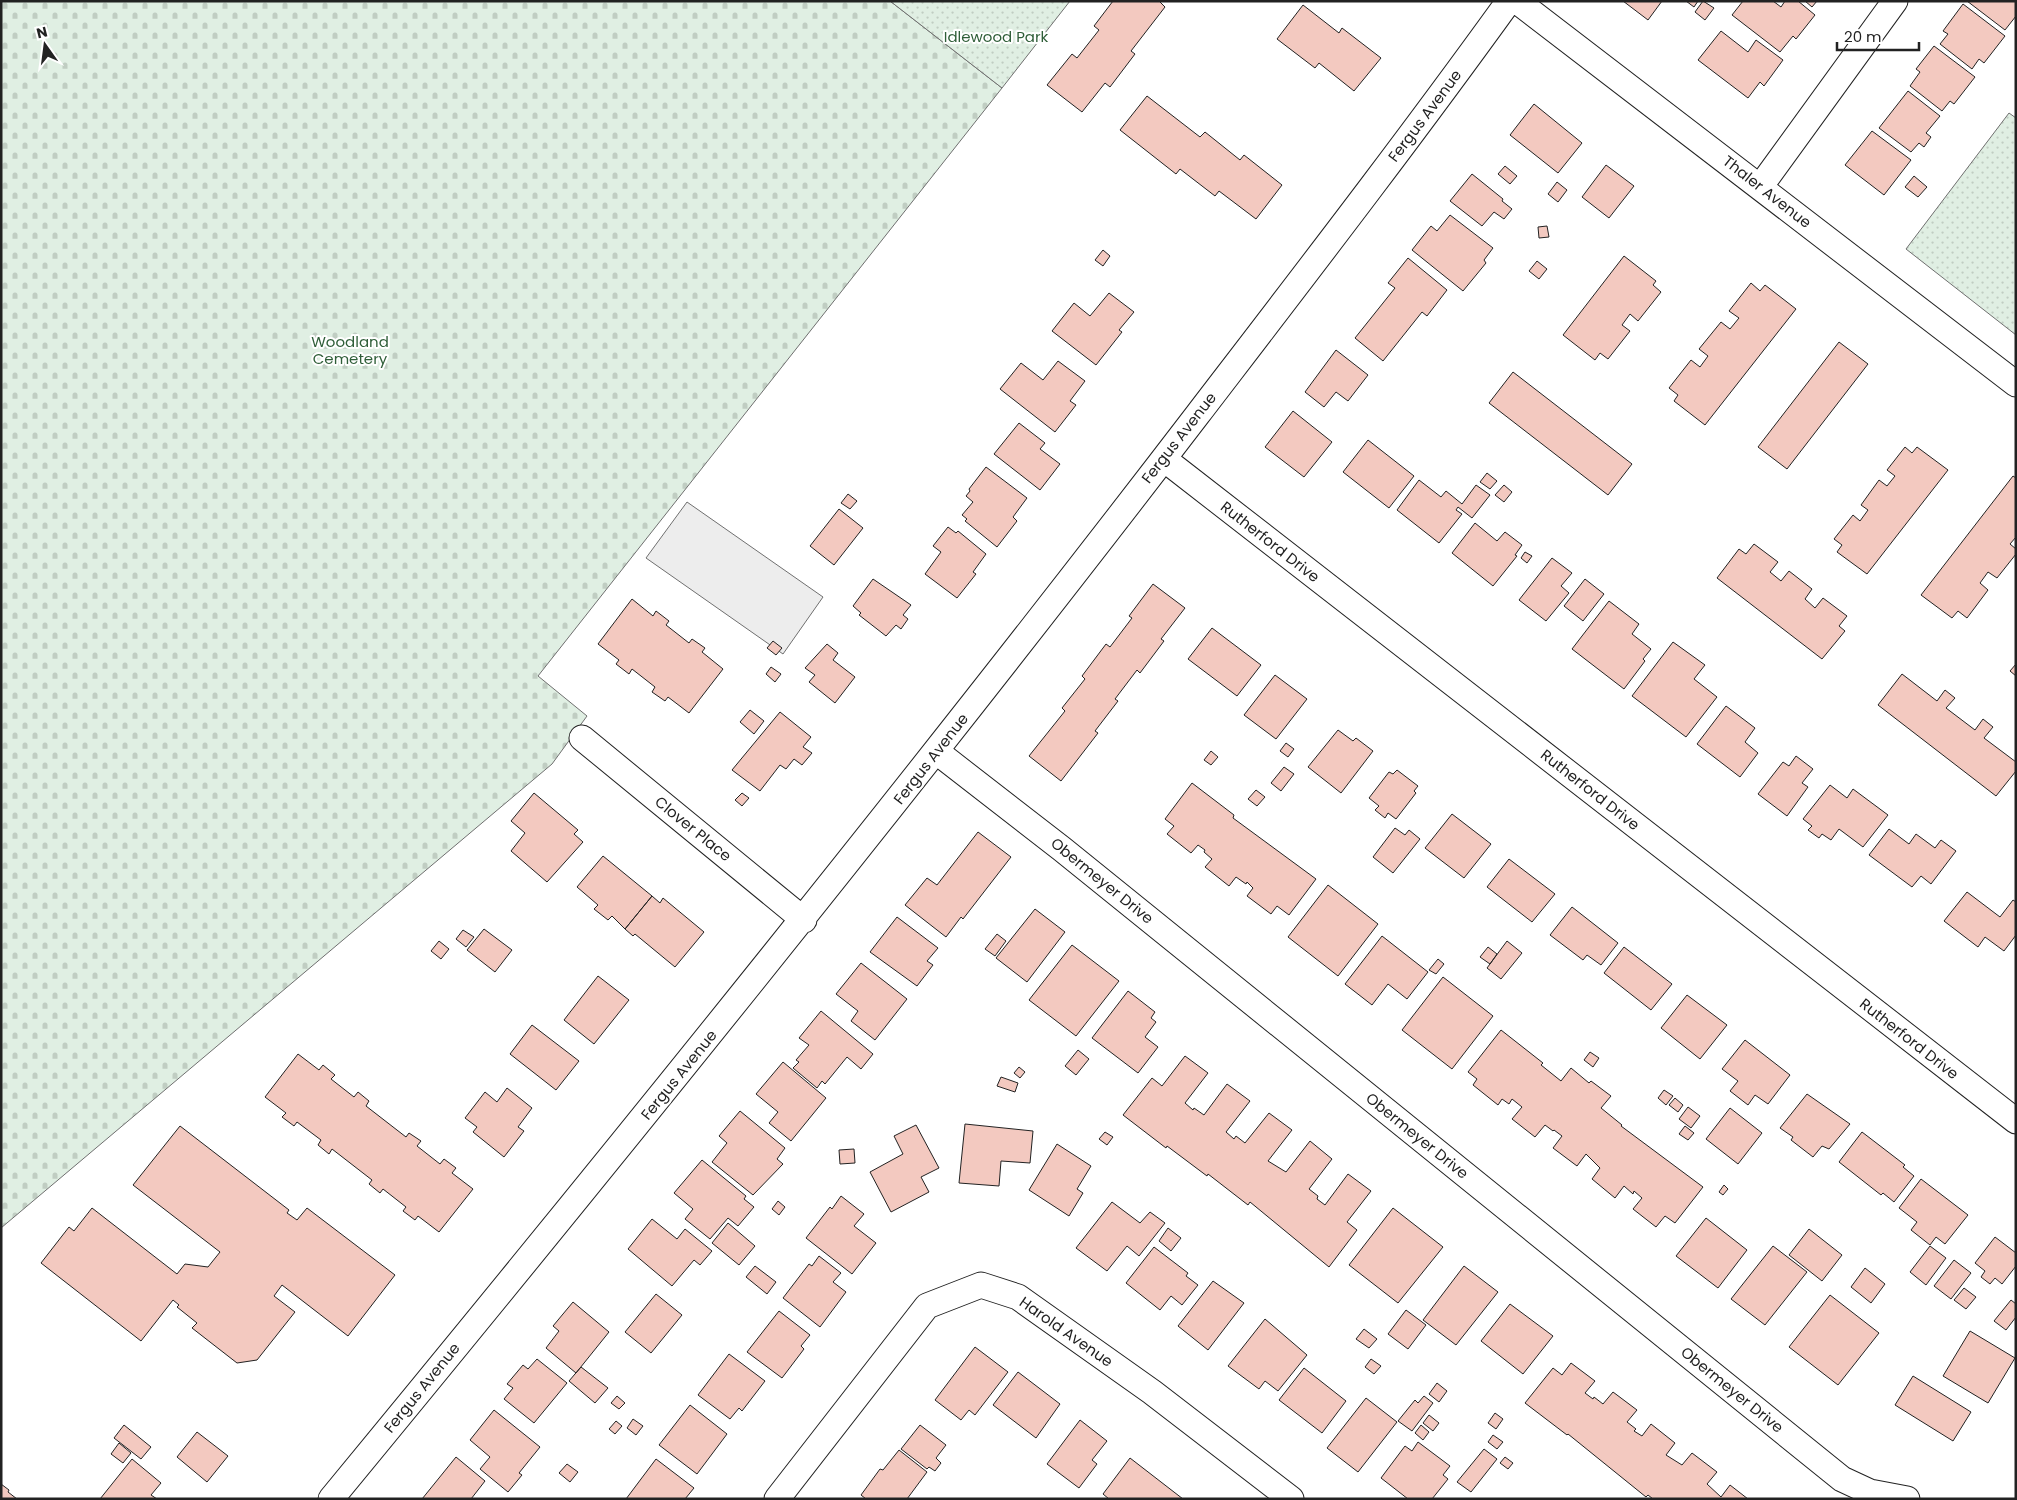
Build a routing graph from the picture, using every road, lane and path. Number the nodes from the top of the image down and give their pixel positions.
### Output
1 (1509, 1) edge
2 (1517, 1) edge
3 (1895, 1) edge
4 (1760, 187) junction
5 (2016, 384) edge
6 (1164, 459) junction
7 (582, 738) dead end
8 (937, 752) junction
9 (804, 920) junction
10 (2016, 1121) edge
11 (331, 1499) edge
12 (777, 1499) edge
13 (1291, 1499) edge
14 (1907, 1499) edge

1 - 6 street, Fergus Avenue
2 - 4 street, Thaler Avenue
3 - 4 street
4 - 5 street, Thaler Avenue
6 - 8 street, Fergus Avenue
6 - 10 street, Rutherford Drive
7 - 9 street, Clover Place
8 - 9 street, Fergus Avenue
8 - 14 street, Obermeyer Drive
9 - 11 street, Fergus Avenue
12 - 13 street, Harold Avenue

